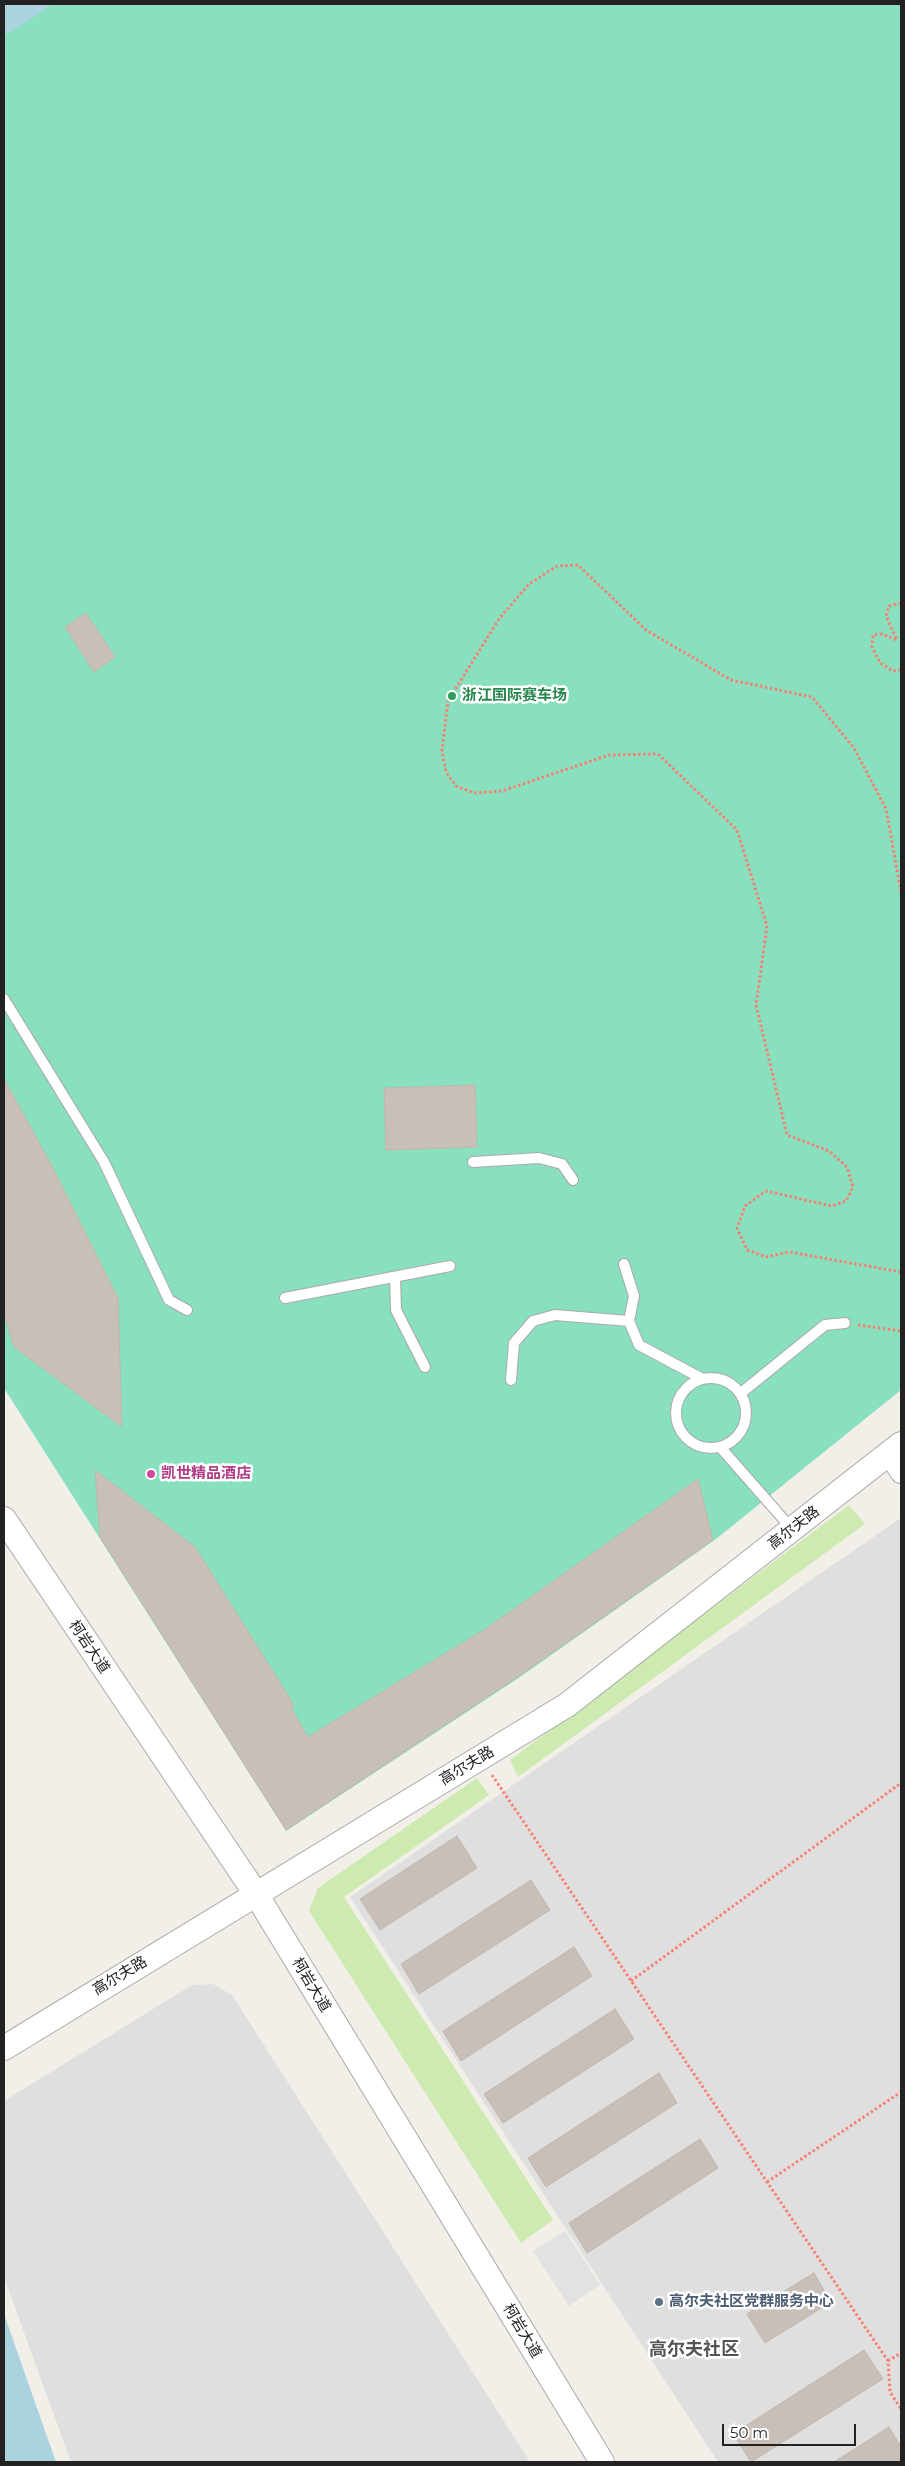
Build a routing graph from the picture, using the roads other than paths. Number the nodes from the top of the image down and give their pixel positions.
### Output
1 (4, 999) edge
2 (473, 1162) dead end
3 (573, 1180) dead end
4 (624, 1264) dead end
5 (450, 1266) dead end
6 (395, 1277) junction
7 (285, 1298) dead end
8 (187, 1310) dead end
9 (629, 1321) junction
10 (845, 1323) road end
11 (425, 1367) dead end
12 (701, 1378) junction
13 (511, 1380) dead end
14 (741, 1393) junction
15 (721, 1448) junction
16 (897, 1457) edge
17 (4, 1519) edge
18 (792, 1530) junction
19 (256, 1894) junction
20 (4, 2048) edge
21 (602, 2462) edge

1 - 8 lane
2 - 3 lane
4 - 9 lane
5 - 6 lane
6 - 7 lane
6 - 11 lane
9 - 12 lane
9 - 13 lane
10 - 14 lane
12 - 14 lane
12 - 15 lane
14 - 15 lane
15 - 18 lane
16 - 18 street, 高尔夫路
17 - 19 street, 柯岩大道
18 - 19 street, 高尔夫路
19 - 20 street, 高尔夫路
19 - 21 street, 柯岩大道

